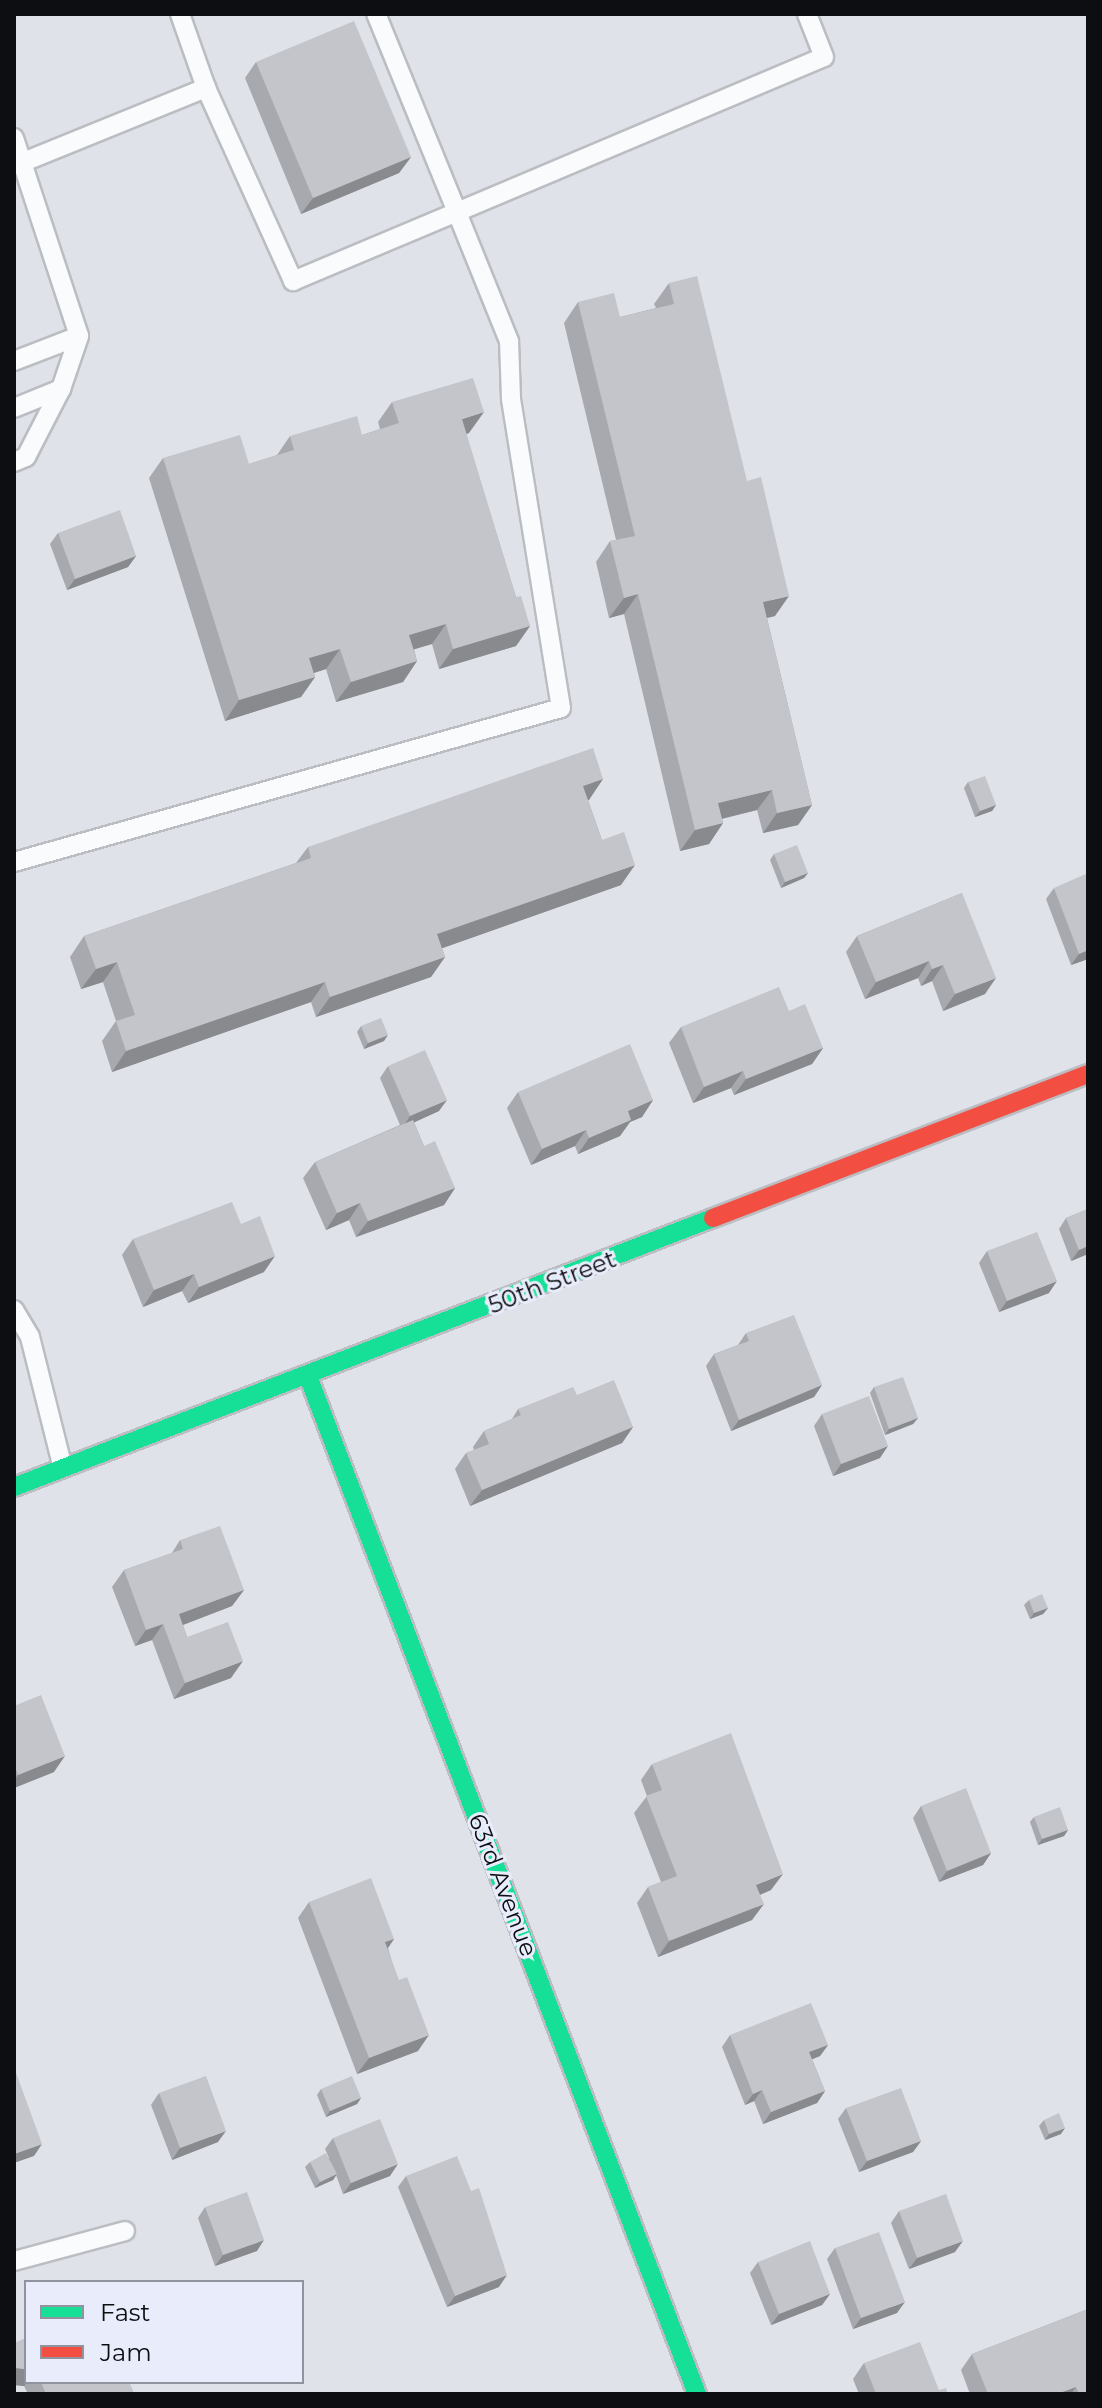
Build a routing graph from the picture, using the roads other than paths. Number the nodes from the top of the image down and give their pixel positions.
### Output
1 (180, 14) edge
2 (376, 14) edge
3 (807, 14) edge
4 (206, 88) junction
5 (14, 138) edge
6 (21, 163) junction
7 (457, 212) junction
8 (79, 336) junction
9 (14, 361) edge
10 (61, 389) junction
11 (14, 408) edge
12 (14, 462) edge
13 (14, 862) edge
14 (1088, 1074) edge
15 (14, 1310) edge
16 (308, 1376) junction
17 (63, 1468) junction
18 (14, 1487) edge
19 (125, 2231) dead end
20 (14, 2261) edge
21 (697, 2394) edge

1 - 4 lane
2 - 7 lane
3 - 7 lane
4 - 6 lane
4 - 7 lane
5 - 6 lane
6 - 8 lane
7 - 13 lane
8 - 9 lane
8 - 10 lane
10 - 11 lane
10 - 12 lane
14 - 16 street, 50th Street
15 - 17 lane
16 - 17 street, 50th Street
16 - 21 street, 63rd Avenue
17 - 18 street, 50th Street
19 - 20 lane

